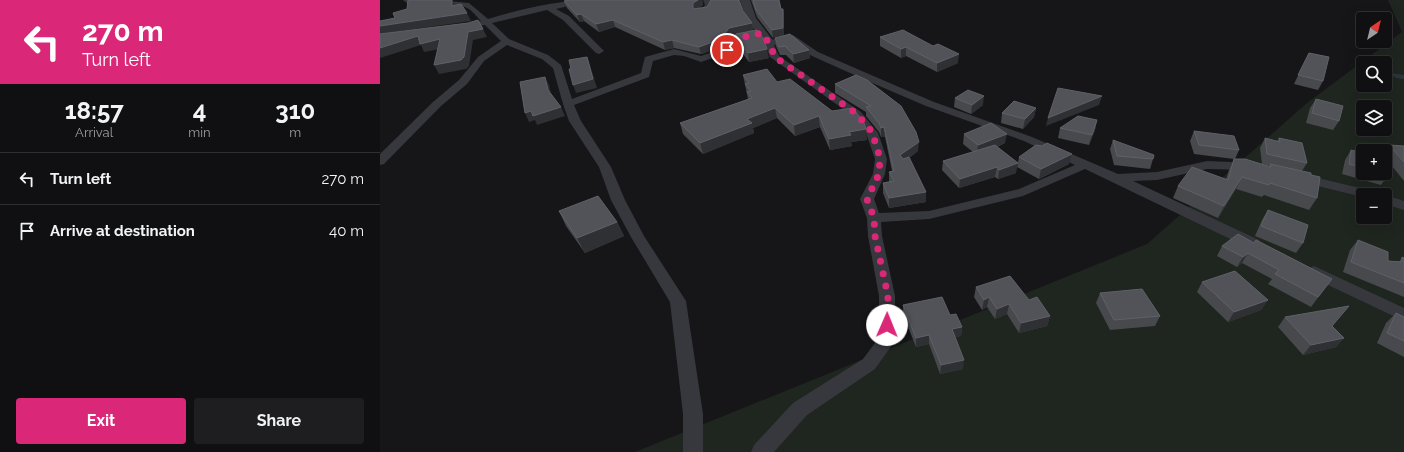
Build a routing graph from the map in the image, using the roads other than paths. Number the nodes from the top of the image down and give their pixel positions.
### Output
1 (407, 0) edge
2 (589, 0) edge
3 (707, 0) edge
4 (745, 0) edge
5 (549, 8) junction
6 (699, 13) edge
7 (485, 21) junction
8 (472, 26) edge
9 (766, 38) junction
10 (506, 41) junction
11 (599, 51) dead end
12 (568, 104) junction
13 (380, 161) edge
14 (1085, 165) junction
15 (1259, 168) edge
16 (1290, 175) edge
17 (1116, 178) junction
18 (1356, 191) edge
19 (1392, 202) edge
20 (1404, 206) edge
21 (874, 218) junction
22 (1262, 248) edge
23 (1304, 268) edge
24 (1404, 315) edge
25 (693, 452) edge
26 (762, 452) edge

1 - 7 street
2 - 5 street
3 - 6 street
4 - 9 street
5 - 7 street
5 - 11 street
7 - 8 street
7 - 10 street
9 - 12 street
9 - 14 street
9 - 21 street
10 - 12 street
10 - 13 street
12 - 25 street
14 - 17 street
14 - 21 street
15 - 17 street
16 - 18 street
17 - 22 street
19 - 20 street
21 - 26 street
23 - 24 street

